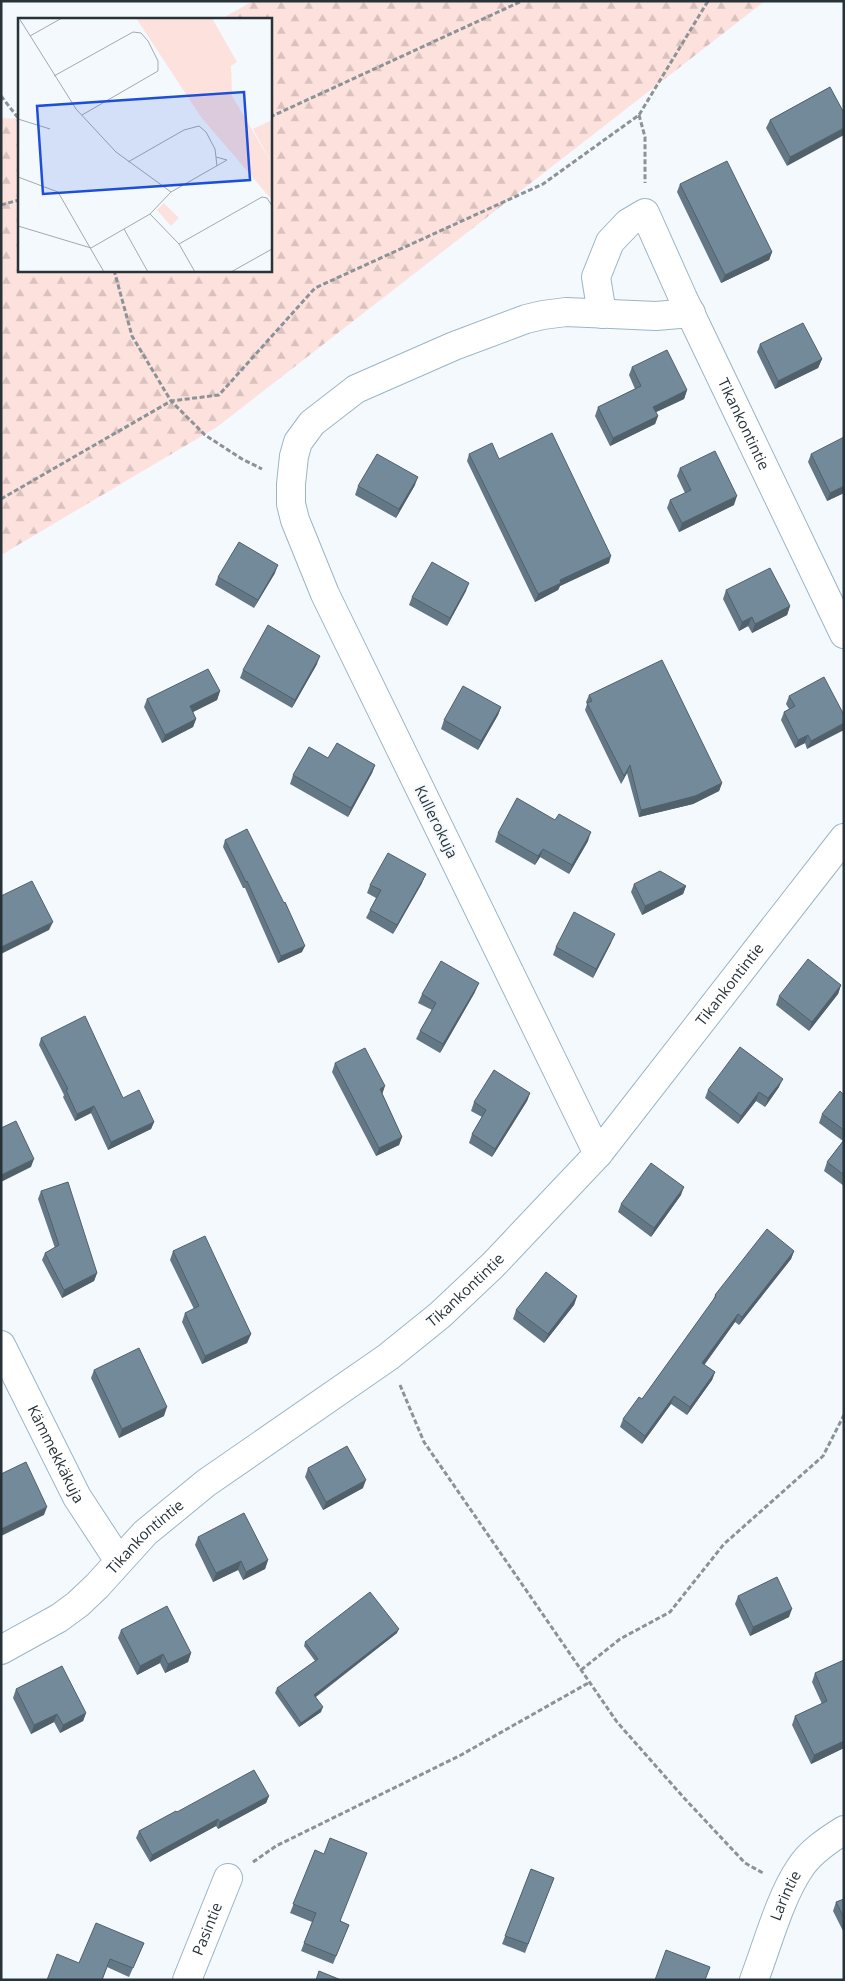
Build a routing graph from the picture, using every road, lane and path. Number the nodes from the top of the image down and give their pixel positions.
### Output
1 (522, 1) edge
2 (708, 1) edge
3 (1, 96) edge
4 (639, 115) junction
5 (271, 117) edge
6 (18, 118) edge
7 (18, 200) edge
8 (1, 206) edge
9 (645, 214) junction
10 (114, 271) edge
11 (691, 313) junction
12 (602, 314) junction
13 (171, 401) junction
14 (291, 484) junction
15 (1, 499) edge
16 (844, 634) edge
17 (844, 838) edge
18 (598, 1154) junction
19 (1, 1345) edge
20 (388, 1357) junction
21 (844, 1415) edge
22 (118, 1561) junction
23 (1, 1650) edge
24 (581, 1670) junction
25 (590, 1682) junction
26 (844, 1830) edge
27 (228, 1878) joint
28 (788, 1888) junction
29 (187, 1980) edge
30 (754, 1980) edge

1 - 5 path
2 - 4 path
3 - 6 path
4 - 9 path
4 - 13 path
7 - 8 path
9 - 11 street, Tikankontintie
9 - 12 street
10 - 13 path
11 - 12 street, Kullerokuja
11 - 16 street, Tikankontintie
12 - 14 street, Kullerokuja
13 - 14 path
13 - 15 path
14 - 18 street, Kullerokuja
17 - 18 street, Tikankontintie
18 - 20 street, Tikankontintie
19 - 22 street, Kämmekkäkuja
20 - 22 street, Tikankontintie
20 - 24 path
21 - 24 path
22 - 23 street, Tikankontintie
24 - 25 path
25 - 27 path
25 - 28 path
26 - 28 street, Larintie
27 - 29 street, Pasintie
28 - 30 street, Larintie

